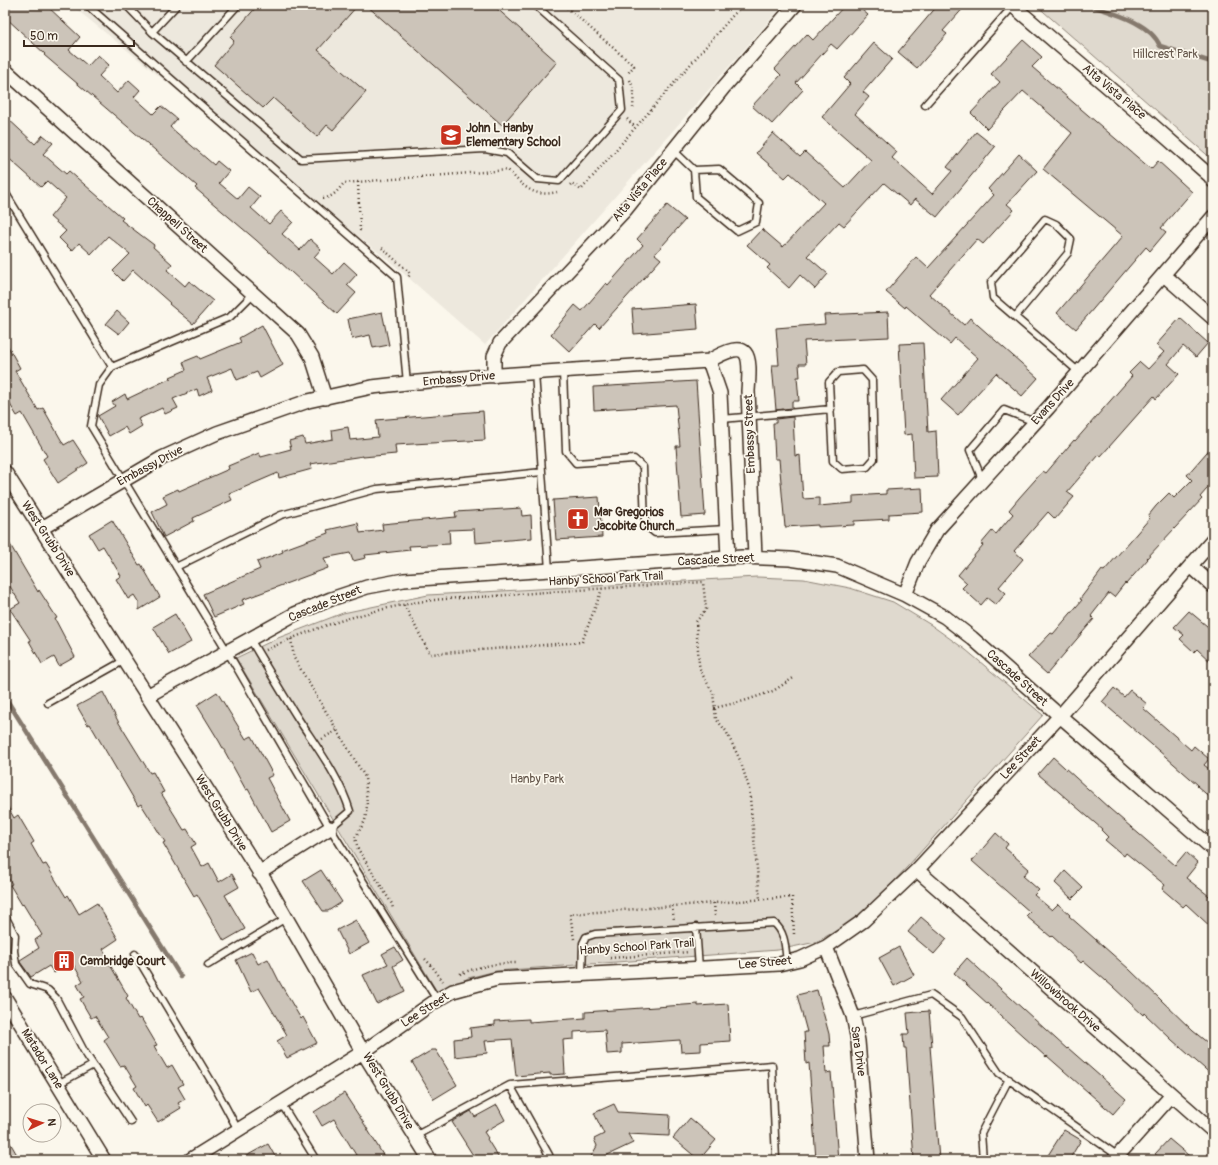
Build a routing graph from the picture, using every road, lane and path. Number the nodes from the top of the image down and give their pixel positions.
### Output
1 (87, 5) edge
2 (126, 5) edge
3 (177, 5) edge
4 (238, 5) edge
5 (535, 5) edge
6 (742, 5) edge
7 (795, 5) edge
8 (1013, 5) edge
9 (152, 32) junction
10 (186, 62) junction
11 (5, 70) edge
12 (925, 105) dead end
13 (673, 150) junction
14 (694, 170) junction
15 (1213, 181) edge
16 (566, 188) dead end
17 (559, 191) dead end
18 (5, 192) edge
19 (318, 193) dead end
20 (1213, 217) edge
21 (1164, 275) junction
22 (253, 294) junction
23 (1015, 317) junction
24 (1213, 318) edge
25 (709, 361) junction
26 (112, 367) junction
27 (563, 371) junction
28 (1079, 372) junction
29 (535, 373) junction
30 (494, 376) junction
31 (407, 383) junction
32 (324, 398) junction
33 (831, 409) junction
34 (749, 417) junction
35 (722, 419) junction
36 (1035, 422) junction
37 (5, 472) edge
38 (542, 472) junction
39 (124, 480) junction
40 (983, 480) junction
41 (42, 528) junction
42 (727, 529) junction
43 (1213, 540) edge
44 (755, 557) junction
45 (728, 558) junction
46 (1191, 566) junction
47 (176, 567) junction
48 (548, 570) junction
49 (1213, 586) edge
50 (602, 589) junction
51 (905, 595) junction
52 (404, 605) junction
53 (250, 639) junction
54 (291, 639) junction
55 (227, 651) junction
56 (258, 653) junction
57 (125, 660) junction
58 (795, 677) dead end
59 (147, 696) junction
60 (48, 703) dead end
61 (714, 708) junction
62 (1060, 716) junction
63 (337, 730) junction
64 (314, 743) junction
65 (330, 828) junction
66 (1213, 849) edge
67 (917, 870) junction
68 (259, 873) junction
69 (760, 899) dead end
70 (714, 903) dead end
71 (672, 906) dead end
72 (394, 910) dead end
73 (5, 916) edge
74 (286, 918) junction
75 (716, 926) junction
76 (696, 927) junction
77 (674, 928) junction
78 (826, 947) junction
79 (698, 951) junction
80 (135, 954) dead end
81 (419, 955) dead end
82 (606, 958) dead end
83 (787, 962) junction
84 (208, 965) dead end
85 (699, 968) junction
86 (582, 974) junction
87 (443, 981) dead end
88 (5, 998) edge
89 (437, 1000) junction
90 (853, 1016) junction
91 (363, 1052) junction
92 (93, 1065) junction
93 (1010, 1080) junction
94 (58, 1084) junction
95 (510, 1085) junction
96 (1172, 1095) junction
97 (281, 1103) junction
98 (131, 1122) dead end
99 (238, 1130) junction
100 (1213, 1131) edge
101 (415, 1136) junction
102 (206, 1156) edge
103 (1118, 1158) edge
104 (104, 1160) edge
105 (190, 1160) edge
106 (316, 1160) edge
107 (430, 1160) edge
108 (542, 1160) edge
109 (776, 1160) edge
110 (868, 1160) edge
111 (982, 1160) edge

1 - 31 lane
2 - 9 lane
3 - 9 lane
4 - 10 lane
5 - 10 lane
6 - 16 path
7 - 13 street, Alta Vista Place
8 - 12 lane
8 - 15 street, Alta Vista Place
9 - 10 lane
11 - 22 street, Chappell Street
13 - 14 lane
13 - 30 street, Alta Vista Place
14 - 14 lane
17 - 19 path
18 - 26 lane
20 - 21 street, Evans Drive
21 - 24 street
21 - 28 street, Evans Drive
22 - 26 lane
22 - 32 street, Chappell Street
23 - 23 lane
23 - 28 lane
25 - 27 street, Embassy Drive
25 - 34 street, Embassy Street
25 - 35 street
26 - 39 lane
27 - 29 street, Embassy Drive
27 - 42 lane
28 - 36 street, Evans Drive
29 - 30 street, Embassy Drive
29 - 38 lane
30 - 31 street, Embassy Drive
31 - 32 street, Embassy Drive
32 - 39 street, Embassy Drive
33 - 33 lane
33 - 34 lane
34 - 35 lane
34 - 44 street, Embassy Street
35 - 42 street
36 - 40 street, Evans Drive
36 - 40 lane
37 - 41 street, West Grubb Drive
38 - 47 lane
38 - 48 lane
39 - 41 street, Embassy Drive
39 - 47 lane
40 - 51 street, Evans Drive
41 - 57 street, West Grubb Drive
42 - 45 street
43 - 46 street, Lee Street
44 - 45 street, Cascade Street
44 - 51 street, Cascade Street
45 - 48 street, Cascade Street
46 - 49 street
46 - 62 street, Lee Street
47 - 55 lane
48 - 53 street, Cascade Street
50 - 52 path, Hanby School Park Trail
50 - 52 path
50 - 61 path, Hanby School Park Trail
51 - 62 street, Cascade Street
52 - 54 path, Hanby School Park Trail
53 - 55 street, Cascade Street
53 - 56 lane
54 - 56 path, Hanby School Park Trail
54 - 63 path
55 - 59 street, Cascade Street
55 - 65 lane
56 - 64 lane
57 - 59 street, West Grubb Drive
57 - 60 lane
58 - 61 path
59 - 68 street, West Grubb Drive
61 - 69 path, Hanby School Park Trail
62 - 66 street, Cascade Street
62 - 67 street, Lee Street
63 - 64 path
63 - 72 path
64 - 65 lane
65 - 68 street
65 - 89 lane
67 - 78 street, Lee Street
67 - 96 street, Willowbrook Drive
68 - 74 street, West Grubb Drive
70 - 75 path
71 - 77 path
73 - 92 lane
74 - 84 lane
74 - 91 street, West Grubb Drive
75 - 76 lane
75 - 83 lane
76 - 77 lane
76 - 79 lane
77 - 86 lane
78 - 83 street, Lee Street
78 - 90 street, Sara Drive
79 - 82 path, Hanby School Park Trail
79 - 85 lane
80 - 99 lane
81 - 87 path
83 - 85 street, Lee Street
85 - 86 street, Lee Street
86 - 89 street, Lee Street
88 - 94 street, Matador Lane
89 - 91 street, Lee Street
90 - 93 lane
90 - 110 street, Sara Drive
91 - 97 street, Lee Street
91 - 101 street, West Grubb Drive
92 - 94 lane
92 - 98 lane
93 - 103 lane
93 - 111 lane
94 - 104 street, Matador Lane
95 - 101 lane
95 - 108 lane
95 - 109 lane
96 - 100 street, Willowbrook Drive
96 - 103 street
97 - 99 street, Lee Street
97 - 106 lane
99 - 102 street, Lee Street
101 - 107 street, West Grubb Drive
102 - 105 street, Lee Street

